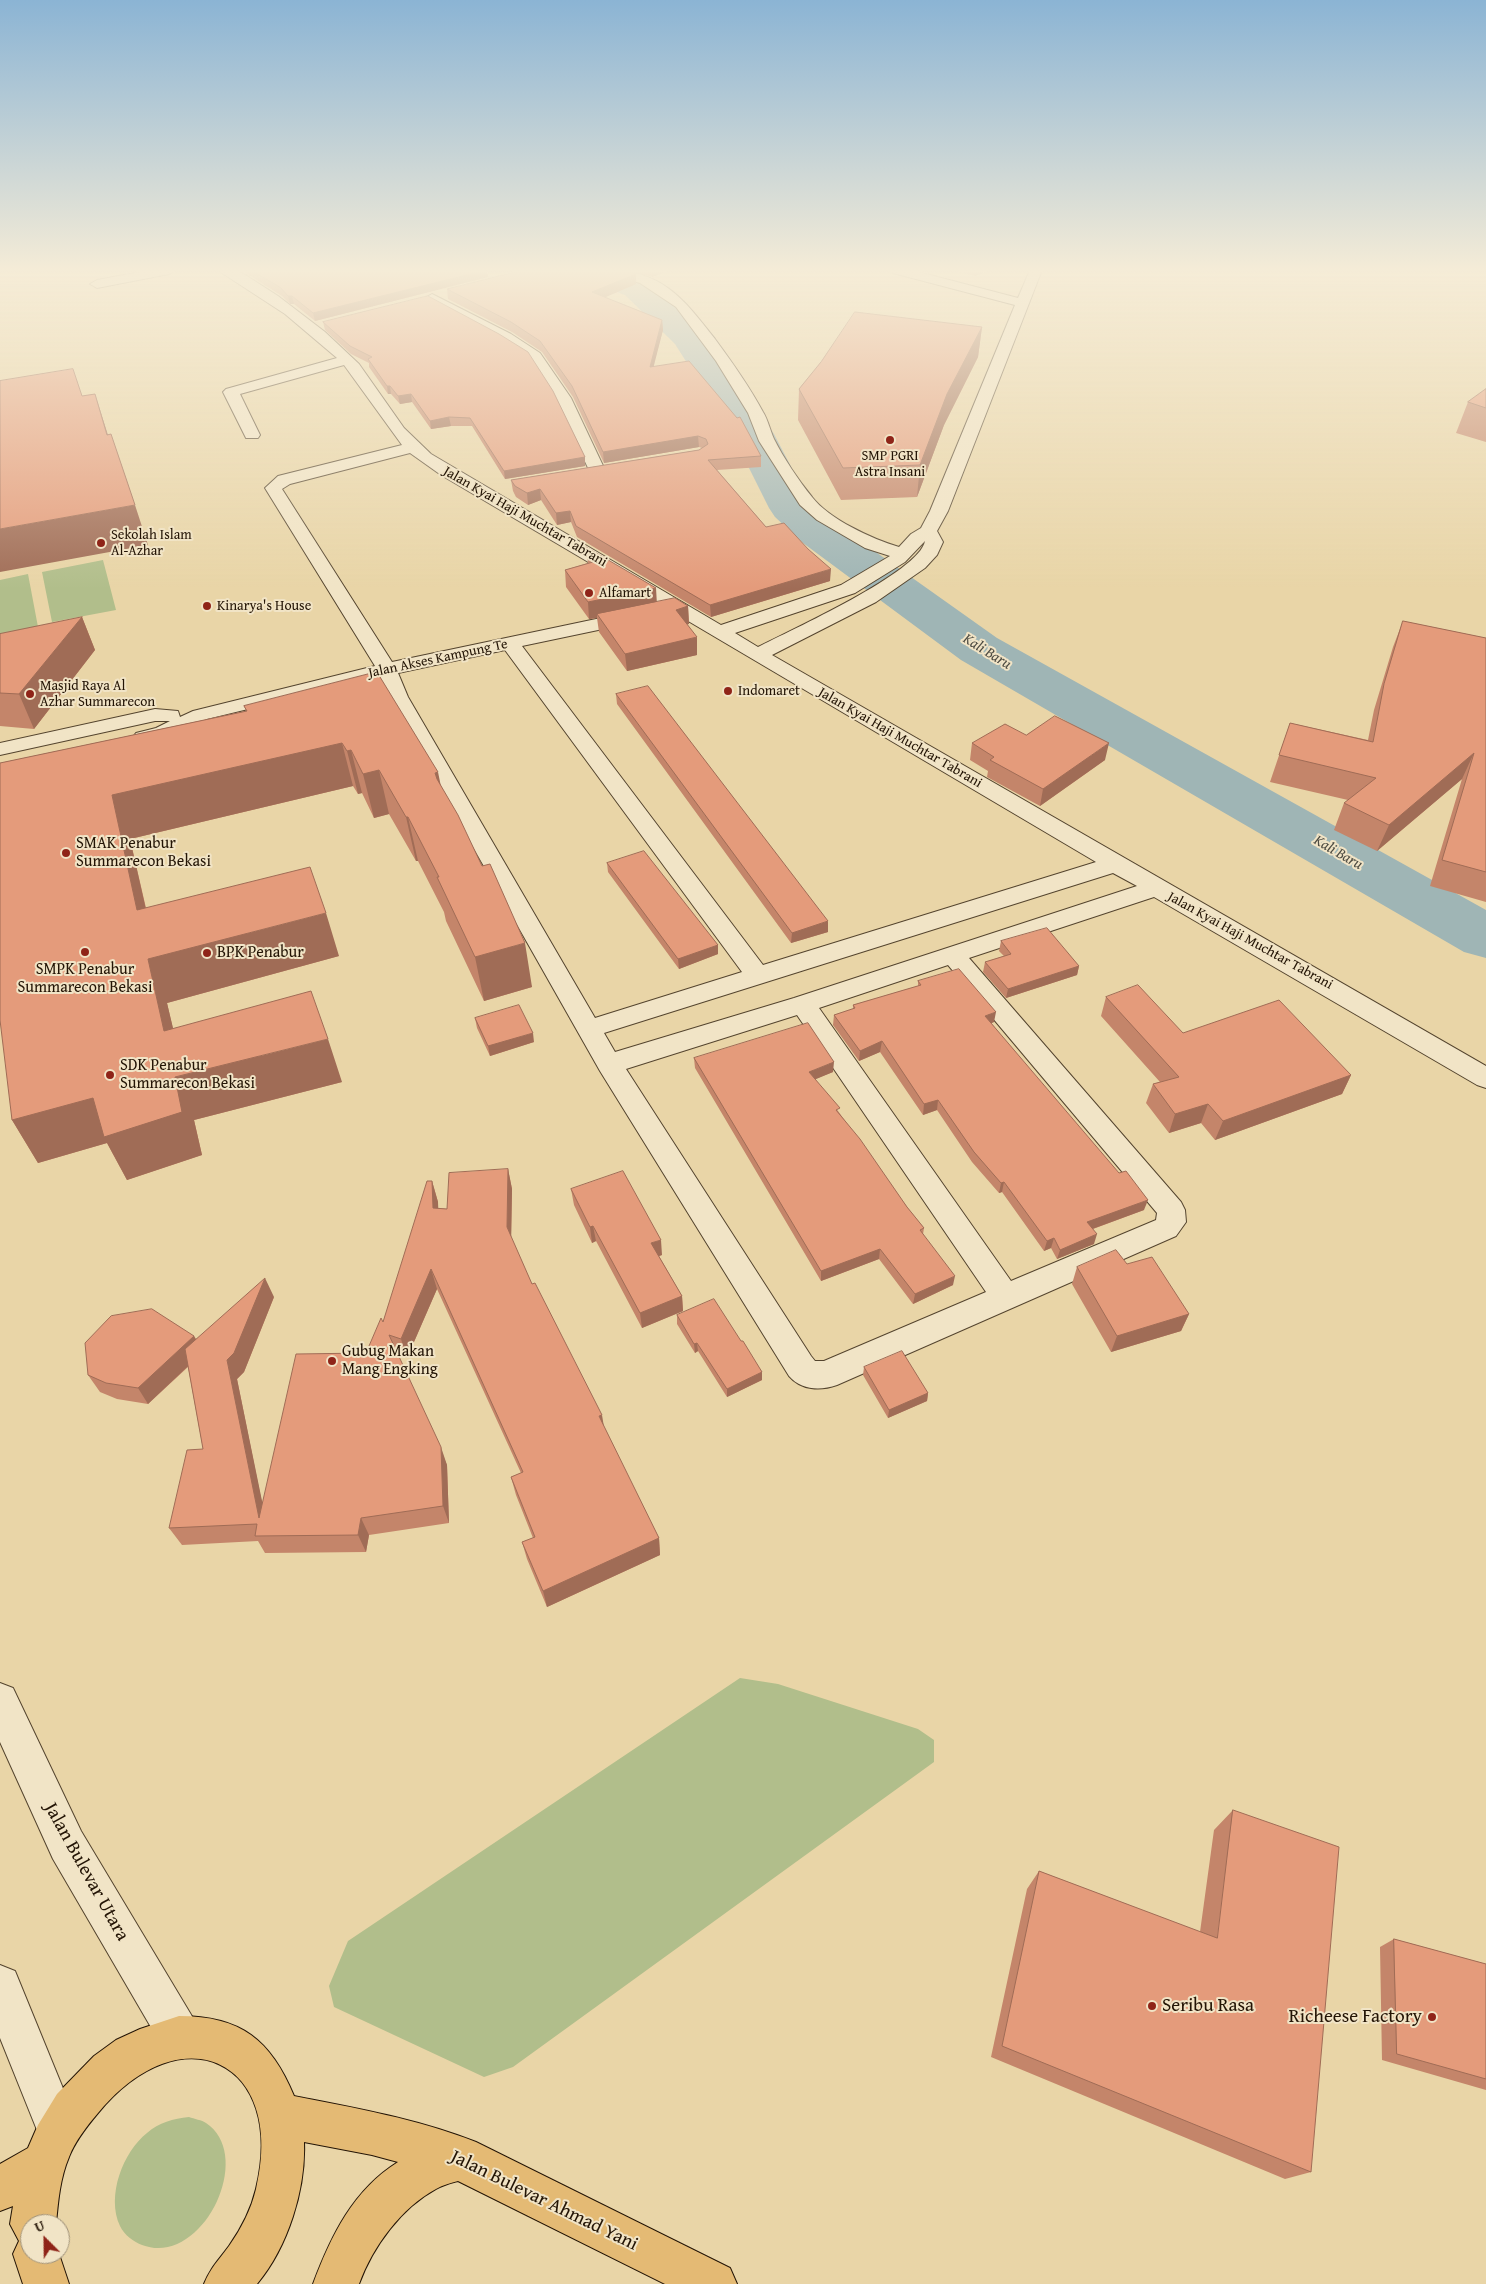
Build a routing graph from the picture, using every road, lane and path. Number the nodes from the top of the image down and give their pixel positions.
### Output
1 (286, 377) edge
2 (360, 377) edge
3 (549, 377) edge
4 (733, 377) edge
5 (993, 377) edge
6 (252, 435) dead end
7 (414, 448) junction
8 (616, 467) edge
9 (597, 470) junction
10 (578, 473) edge
11 (510, 485) edge
12 (481, 490) junction
13 (931, 525) junction
14 (900, 556) junction
15 (677, 608) junction
16 (719, 632) junction
17 (510, 643) junction
18 (757, 655) junction
19 (387, 669) junction
20 (200, 715) junction
21 (0, 749) edge
22 (0, 767) edge
23 (1116, 864) junction
24 (1156, 888) junction
25 (952, 954) junction
26 (758, 976) junction
27 (803, 1004) junction
28 (588, 1029) junction
29 (609, 1064) junction
30 (1486, 1078) edge
31 (1006, 1298) junction
32 (0, 1701) edge
33 (0, 1986) edge
34 (181, 2038) junction
35 (280, 2115) junction
36 (51, 2146) junction
37 (460, 2158) junction
38 (0, 2189) edge
39 (34, 2214) edge
40 (38, 2264) edge
41 (46, 2284) edge
42 (227, 2284) edge
43 (336, 2284) edge
44 (714, 2284) edge

1 - 6 street
2 - 7 street, Jalan Kyai Haji Muchtar Tabrani
3 - 9 street
4 - 14 street
5 - 13 street
7 - 12 street, Jalan Kyai Haji Muchtar Tabrani
7 - 19 street
8 - 9 street
9 - 10 street
11 - 12 street
12 - 15 street, Jalan Kyai Haji Muchtar Tabrani
13 - 14 street
13 - 18 street
14 - 16 street
15 - 16 street, Jalan Kyai Haji Muchtar Tabrani
15 - 17 street, Jalan Akses Kampung Te
16 - 18 street, Jalan Kyai Haji Muchtar Tabrani
17 - 19 street, Jalan Akses Kampung Te
17 - 26 street
18 - 23 street, Jalan Kyai Haji Muchtar Tabrani
19 - 20 street, Jalan Akses Kampung Te
19 - 28 street
20 - 21 street, Jalan Akses Kampung Te
20 - 22 street, Jalan Akses Kampung Te
23 - 24 street, Jalan Kyai Haji Muchtar Tabrani
23 - 26 street
24 - 25 street
24 - 30 street, Jalan Kyai Haji Muchtar Tabrani
25 - 27 street
25 - 31 street
26 - 28 street
27 - 29 street
27 - 31 street
28 - 29 street
29 - 31 street
32 - 34 street, Jalan Bulevar Utara
33 - 36 street
34 - 35 main road
34 - 36 main road
35 - 37 main road, Jalan Bulevar Ahmad Yani
35 - 42 main road
36 - 38 main road
36 - 39 main road
37 - 43 main road
37 - 44 main road, Jalan Bulevar Ahmad Yani
40 - 41 main road

